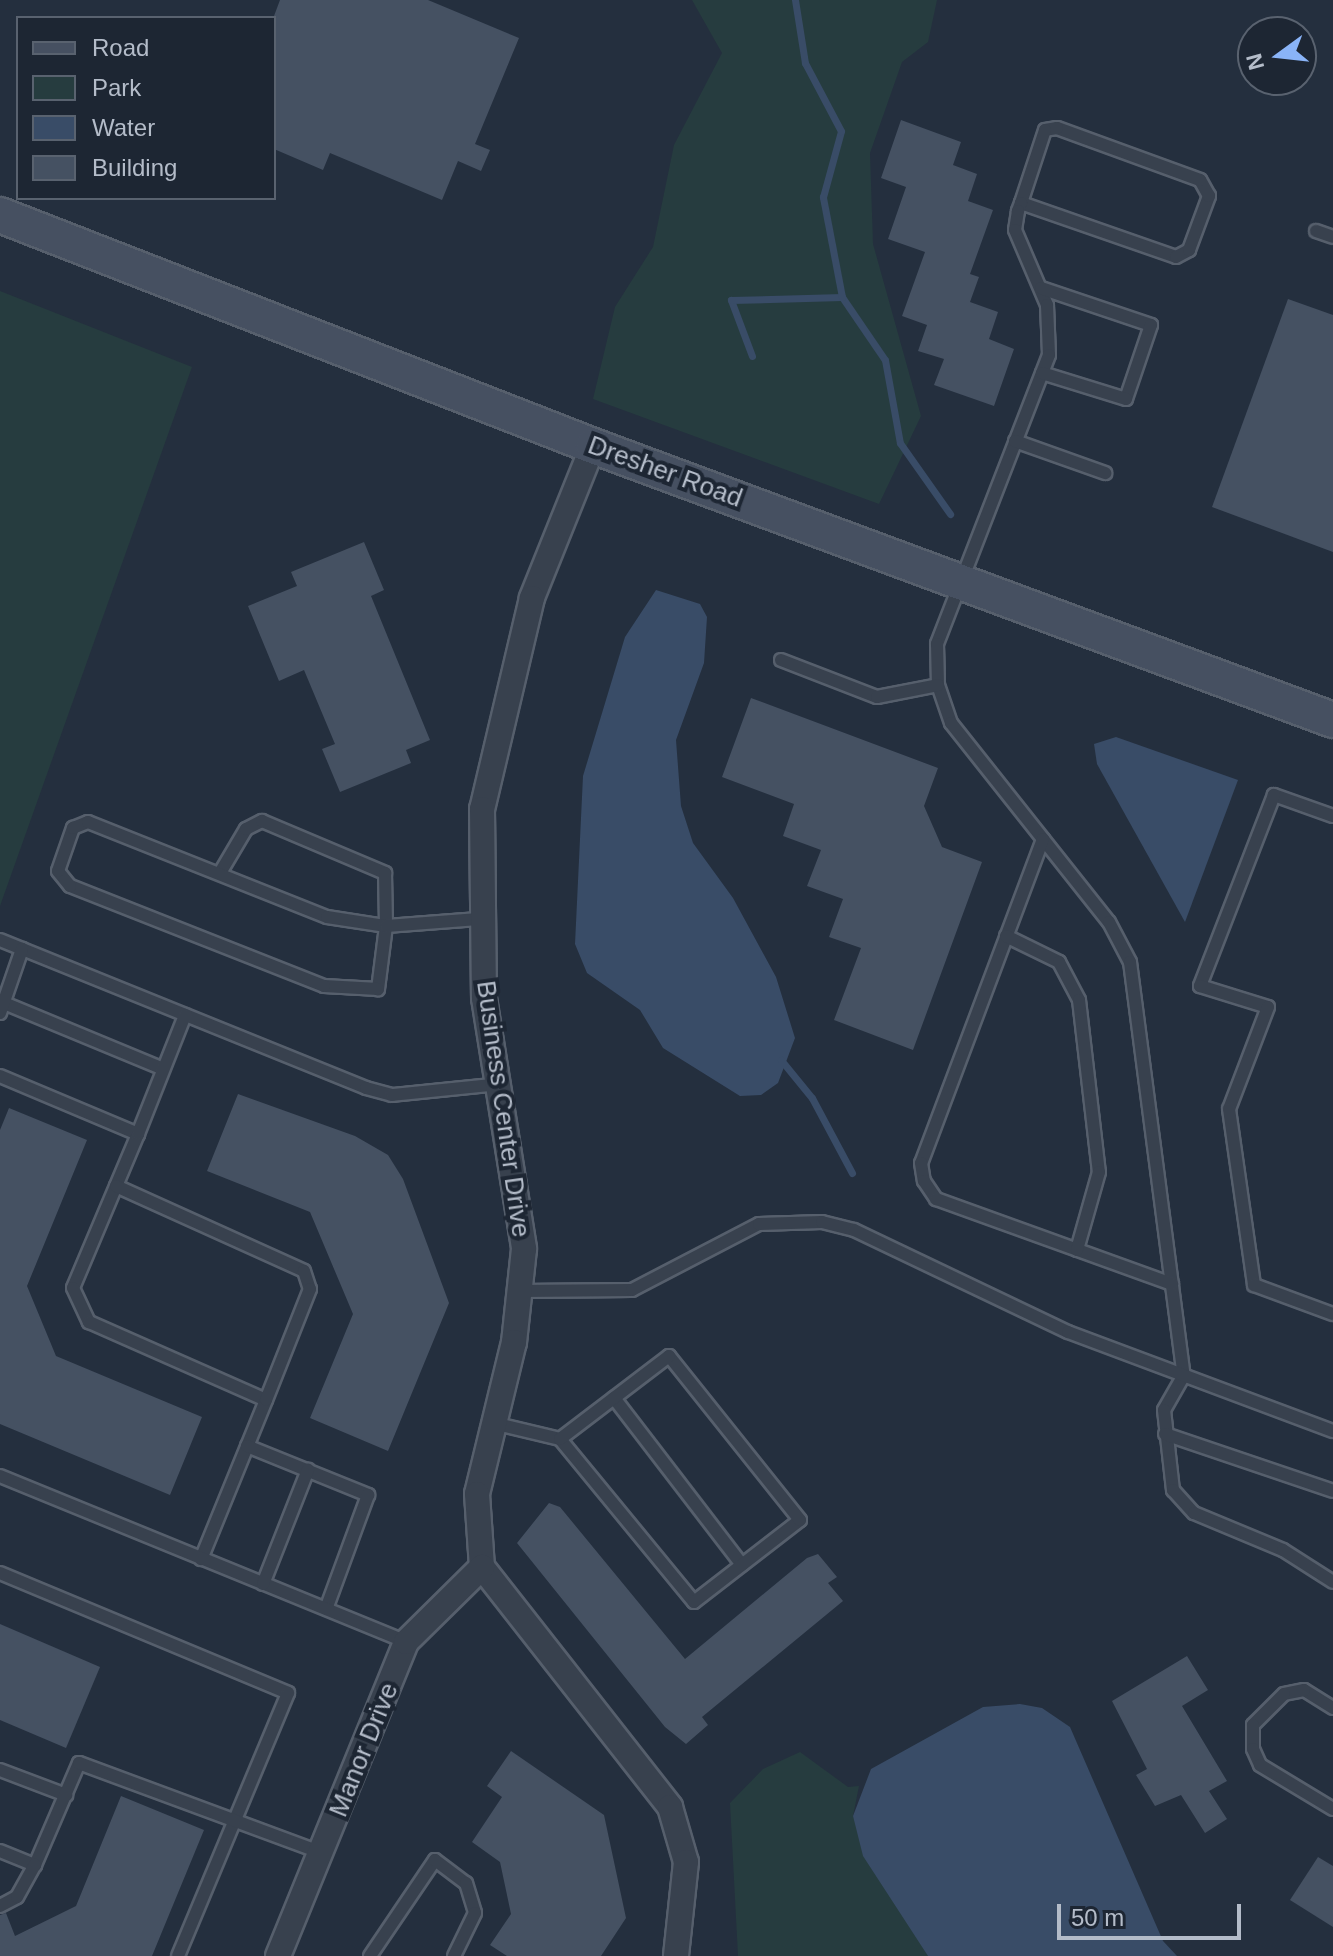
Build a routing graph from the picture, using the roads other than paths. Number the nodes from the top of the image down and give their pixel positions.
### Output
1 (1021, 203) junction
2 (0, 215) edge
3 (1316, 231) dead end
4 (1333, 237) edge
5 (1041, 288) junction
6 (1042, 373) junction
7 (1015, 441) junction
8 (593, 446) junction
9 (1105, 473) dead end
10 (959, 580) junction
11 (781, 660) dead end
12 (938, 685) junction
13 (1333, 720) edge
14 (1333, 816) edge
15 (1043, 839) junction
16 (220, 873) junction
17 (479, 919) junction
18 (386, 926) junction
19 (1006, 936) junction
20 (0, 940) edge
21 (22, 949) junction
22 (2, 1008) edge
23 (185, 1015) junction
24 (163, 1069) junction
25 (0, 1076) edge
26 (500, 1084) junction
27 (138, 1134) junction
28 (116, 1186) junction
29 (1077, 1250) junction
30 (1172, 1284) junction
31 (520, 1291) junction
32 (1333, 1314) edge
33 (1184, 1375) junction
34 (614, 1398) junction
35 (266, 1400) junction
36 (493, 1423) junction
37 (1333, 1431) edge
38 (1165, 1434) junction
39 (560, 1439) junction
40 (247, 1446) junction
41 (308, 1470) junction
42 (0, 1476) edge
43 (1333, 1491) edge
44 (201, 1559) junction
45 (742, 1565) junction
46 (482, 1567) junction
47 (0, 1573) edge
48 (1333, 1582) edge
49 (263, 1584) junction
50 (326, 1609) junction
51 (406, 1642) junction
52 (1333, 1708) edge
53 (0, 1770) edge
54 (66, 1795) junction
55 (1333, 1809) edge
56 (239, 1817) junction
57 (0, 1851) edge
58 (322, 1853) junction
59 (35, 1865) junction
60 (0, 1906) edge
61 (178, 1956) edge
62 (278, 1956) edge
63 (370, 1956) edge
64 (454, 1956) edge
65 (676, 1956) edge

1 - 1 lane
1 - 5 lane
2 - 8 main road, Dresher Road
3 - 4 lane
5 - 6 lane
5 - 6 lane
6 - 7 lane
7 - 9 lane
7 - 10 lane
8 - 10 main road, Dresher Road
8 - 17 street, Business Center Drive
10 - 12 lane
10 - 13 main road, Dresher Road
11 - 12 lane
12 - 15 lane
14 - 32 lane
15 - 19 lane
15 - 30 lane
16 - 18 lane
16 - 18 lane
16 - 18 lane
17 - 18 lane
17 - 26 street, Business Center Drive
19 - 29 lane
19 - 29 lane
20 - 21 lane
21 - 22 lane
21 - 23 lane
22 - 24 lane
23 - 24 lane
23 - 26 lane
24 - 27 lane
25 - 27 lane
26 - 31 street, Business Center Drive
27 - 28 lane
28 - 35 lane
28 - 35 lane
29 - 30 lane
30 - 33 lane
31 - 33 lane
31 - 36 street, Business Center Drive
33 - 37 lane
33 - 38 lane
34 - 39 lane
34 - 45 lane
34 - 45 lane
35 - 40 lane
36 - 39 lane
36 - 46 street, Business Center Drive
38 - 43 lane
38 - 48 lane
39 - 45 lane
40 - 41 lane
40 - 44 lane
41 - 49 lane
41 - 50 lane
42 - 44 lane
44 - 49 lane
46 - 51 street, Manor Drive
46 - 65 street
47 - 56 lane
49 - 50 lane
50 - 51 lane
51 - 58 street, Manor Drive
52 - 55 lane
53 - 54 lane
54 - 56 lane
54 - 59 lane
56 - 58 lane
56 - 61 lane
57 - 59 lane
58 - 62 street, Manor Drive
59 - 60 lane
63 - 64 lane

